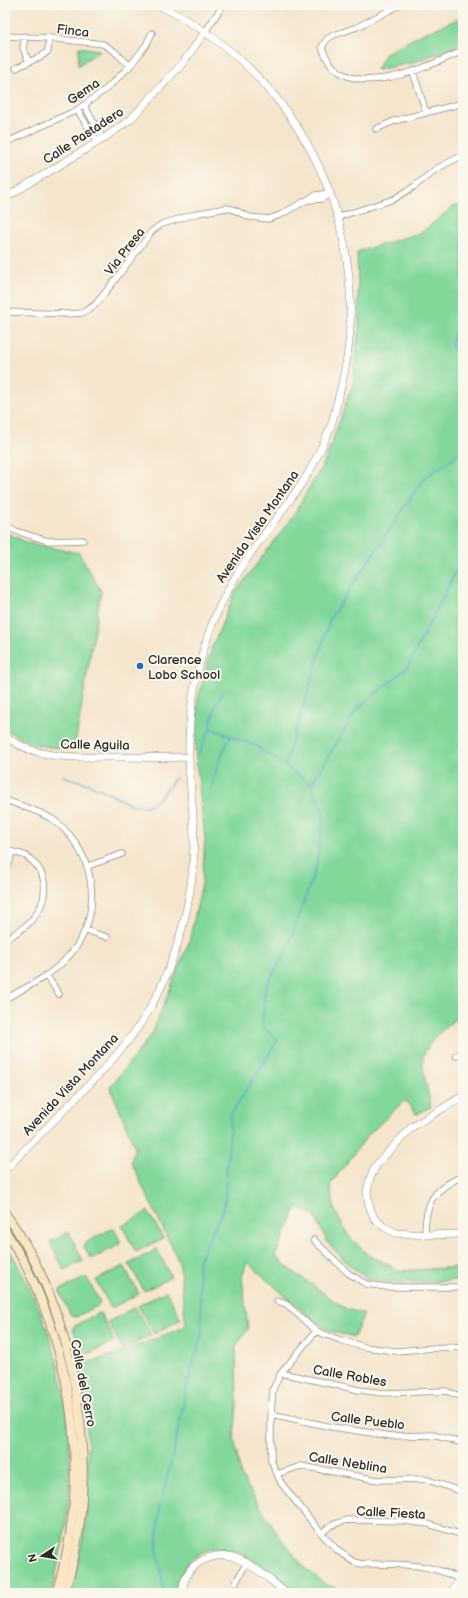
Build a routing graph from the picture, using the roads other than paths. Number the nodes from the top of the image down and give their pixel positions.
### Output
1 (158, 5) edge
2 (223, 5) edge
3 (400, 5) edge
4 (205, 32) junction
5 (152, 33) dead end
6 (5, 36) edge
7 (25, 36) junction
8 (49, 38) junction
9 (463, 51) edge
10 (29, 62) junction
11 (130, 66) junction
12 (16, 68) dead end
13 (413, 72) junction
14 (463, 103) edge
15 (84, 105) junction
16 (77, 110) junction
17 (426, 112) junction
18 (376, 129) dead end
19 (100, 140) junction
20 (5, 143) edge
21 (463, 155) edge
22 (330, 193) junction
23 (5, 198) edge
24 (338, 217) junction
25 (5, 312) edge
26 (5, 525) edge
27 (83, 540) dead end
28 (5, 736) edge
29 (189, 757) junction
30 (5, 800) edge
31 (5, 850) edge
32 (11, 852) junction
33 (122, 854) dead end
34 (88, 866) junction
35 (5, 870) edge
36 (85, 930) junction
37 (107, 937) dead end
38 (5, 940) edge
39 (46, 974) junction
40 (59, 994) dead end
41 (5, 999) edge
42 (463, 1052) edge
43 (456, 1056) dead end
44 (463, 1096) edge
45 (5, 1170) edge
46 (463, 1176) edge
47 (5, 1213) edge
48 (5, 1230) edge
49 (463, 1234) edge
50 (425, 1235) junction
51 (314, 1240) dead end
52 (463, 1287) edge
53 (277, 1301) dead end
54 (316, 1331) junction
55 (463, 1348) edge
56 (281, 1373) junction
57 (463, 1397) edge
58 (271, 1414) junction
59 (463, 1443) edge
60 (277, 1474) junction
61 (463, 1492) edge
62 (321, 1533) junction
63 (463, 1535) edge
64 (247, 1562) junction
65 (463, 1566) edge
66 (461, 1581) edge
67 (236, 1582) dead end
68 (56, 1593) edge
69 (64, 1593) edge
70 (182, 1593) edge
71 (286, 1593) edge
72 (450, 1593) edge

1 - 4 street, Avenida Vista Montana
2 - 4 street, Calle Pastadero
3 - 13 street
4 - 19 street, Calle Pastadero
4 - 22 street, Avenida Vista Montana
5 - 11 street, Gema
6 - 7 street, Finca
7 - 8 street, Finca
7 - 10 street
8 - 10 street
8 - 11 street, Finca
9 - 13 street
10 - 12 street
11 - 15 street, Gema
13 - 17 street
14 - 17 street
15 - 16 street, Gema
15 - 19 street
16 - 19 street
16 - 20 street, Gema
17 - 18 street
19 - 23 street, Calle Pastadero
21 - 24 street
22 - 24 street, Avenida Vista Montana
22 - 25 street, Via Presa
24 - 29 street, Avenida Vista Montana
26 - 27 street
28 - 29 street, Calle Aguila
29 - 45 street, Avenida Vista Montana
30 - 34 street
31 - 32 street
32 - 35 street
32 - 38 street
33 - 34 street
34 - 36 street
36 - 37 street
36 - 39 street
39 - 40 street
39 - 41 street
42 - 43 street
44 - 50 street
46 - 50 street
47 - 69 main road, Calle del Cerro
48 - 68 main road, Calle del Cerro
49 - 50 street
51 - 52 street
53 - 54 street
54 - 55 street
54 - 56 street
56 - 57 street, Calle Robles
56 - 58 street
58 - 59 street, Calle Pueblo
58 - 60 street
60 - 61 street, Calle Neblina
60 - 62 street
62 - 63 street, Calle Fiesta
62 - 66 street
64 - 67 street
64 - 70 street
64 - 71 street
65 - 66 street
66 - 72 street

